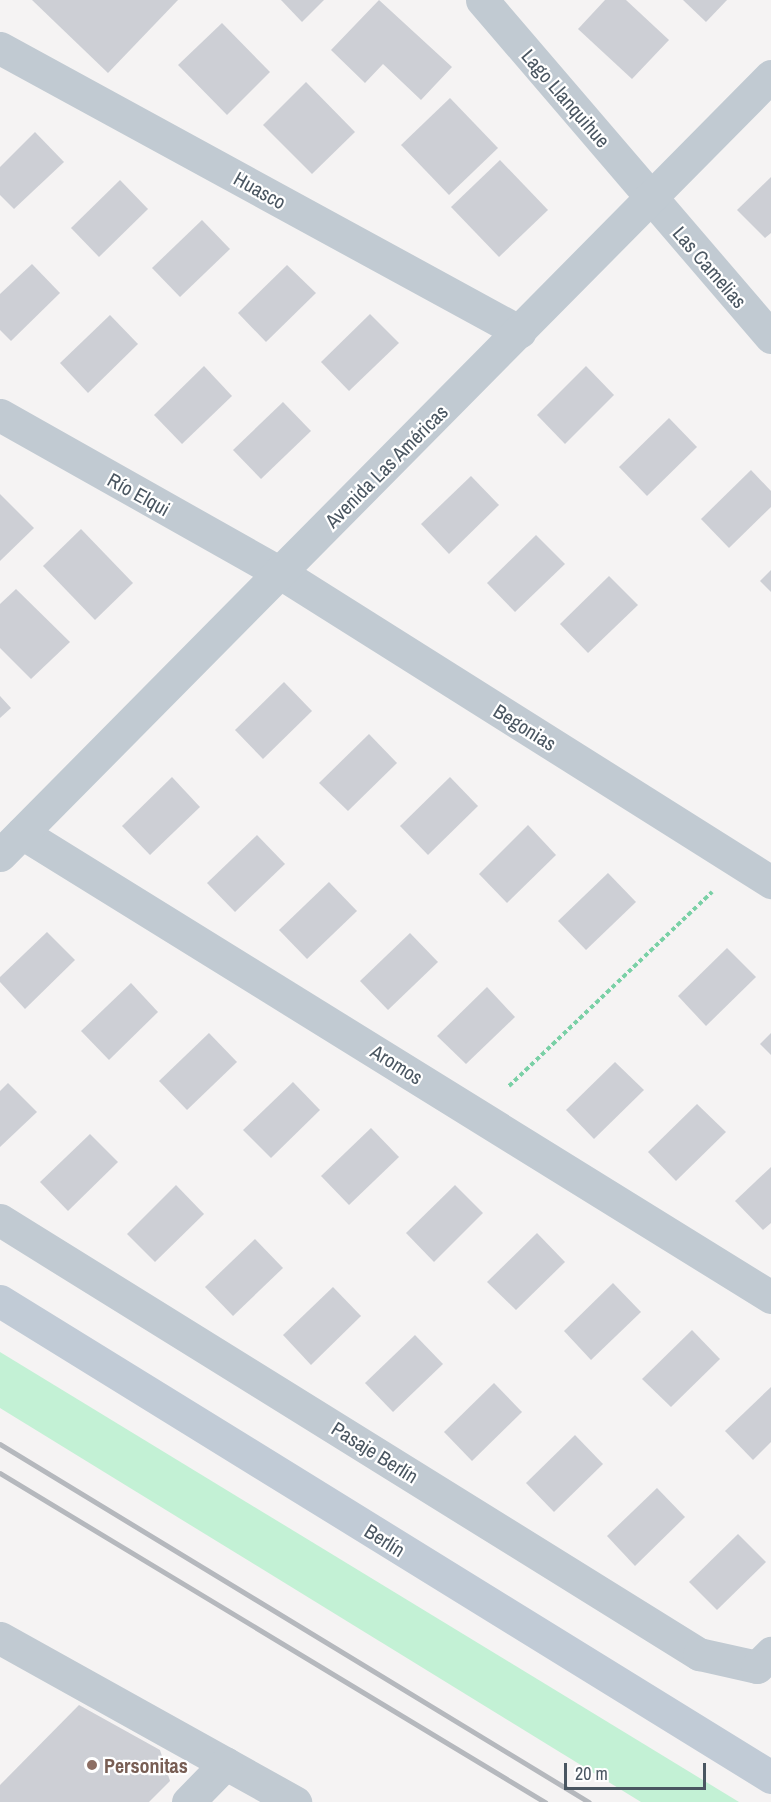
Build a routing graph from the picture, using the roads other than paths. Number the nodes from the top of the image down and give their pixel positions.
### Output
1 (482, 0) edge
2 (0, 48) edge
3 (771, 76) edge
4 (650, 196) junction
5 (520, 332) junction
6 (771, 337) edge
7 (0, 416) edge
8 (279, 572) junction
9 (22, 832) junction
10 (0, 855) edge
11 (771, 882) edge
12 (0, 1220) edge
13 (771, 1297) edge
14 (0, 1302) edge
15 (0, 1638) edge
16 (764, 1660) edge
17 (226, 1763) junction
18 (771, 1777) edge
19 (188, 1802) edge
20 (295, 1802) edge

1 - 4 street, Lago Llanquihue
2 - 5 street, Huasco
3 - 4 street, Avenida Las Américas
4 - 5 street, Avenida Las Américas
4 - 6 street, Las Camelias
5 - 8 street, Avenida Las Américas
7 - 8 street, Río Elqui
8 - 9 street, Avenida Las Américas
8 - 11 street, Begonias
9 - 10 street, Avenida Las Américas
9 - 13 street, Aromos
12 - 16 street, Pasaje Berlín
14 - 18 main road, Berlín
15 - 17 street
17 - 19 street
17 - 20 street

